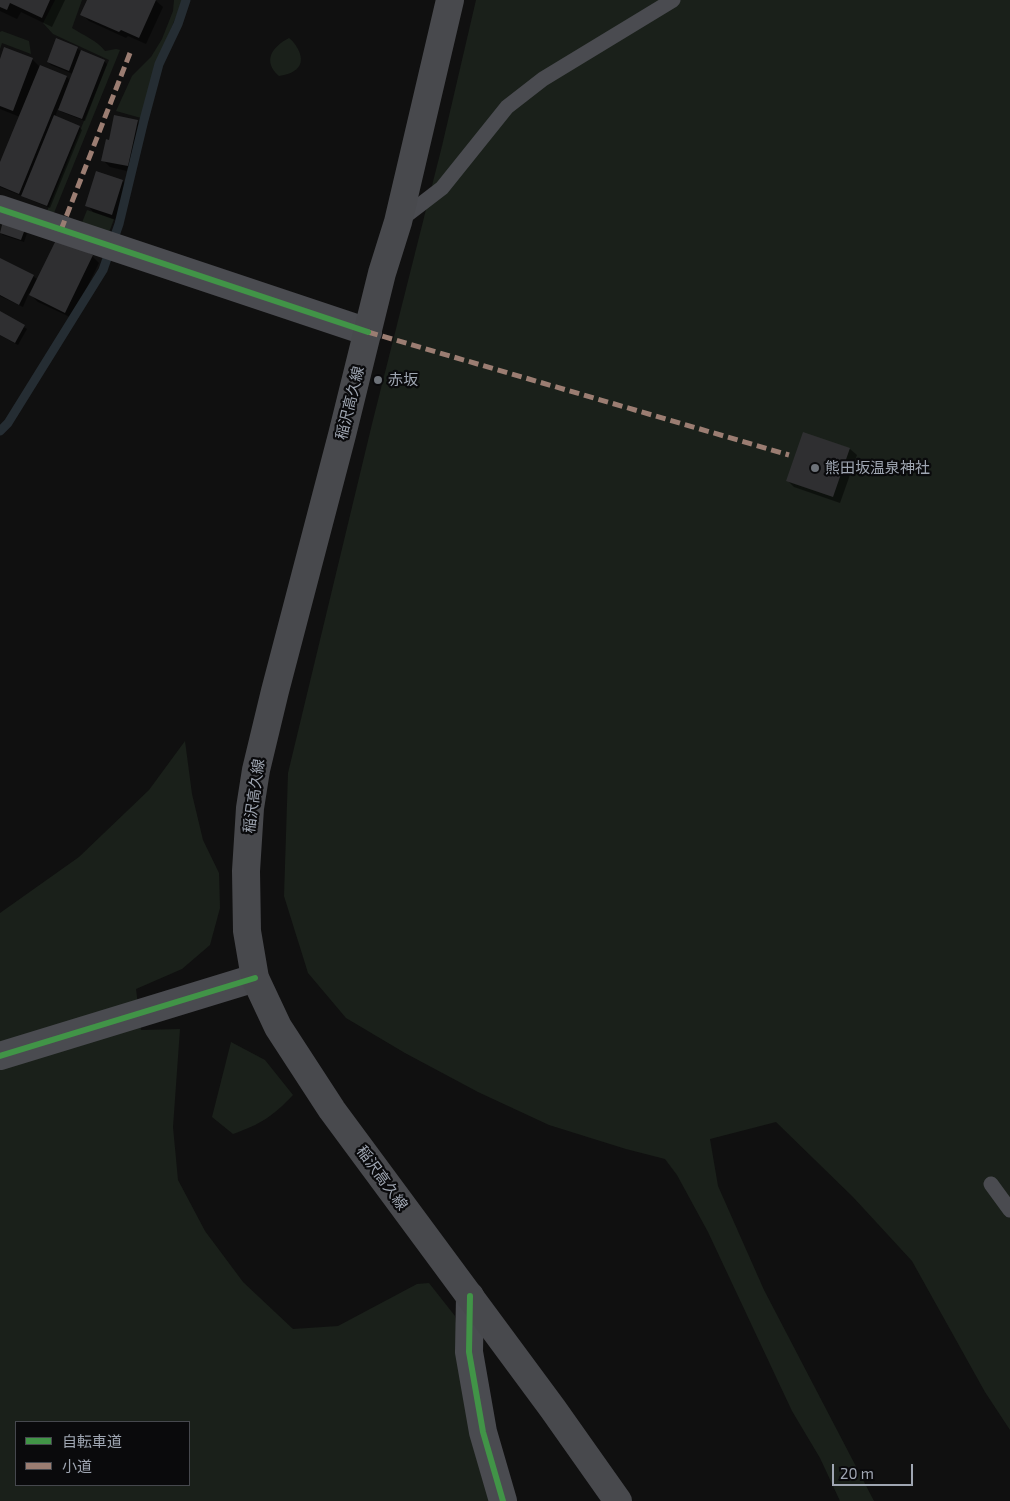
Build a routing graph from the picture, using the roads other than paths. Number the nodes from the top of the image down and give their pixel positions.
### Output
1 (450, 0) edge
2 (673, 0) edge
3 (0, 210) edge
4 (398, 222) junction
5 (368, 332) junction
6 (255, 978) junction
7 (0, 1056) edge
8 (992, 1184) dead end
9 (1010, 1210) edge
10 (470, 1296) junction
11 (503, 1501) edge
12 (618, 1501) edge

1 - 4 main road, 稲沢高久線
2 - 4 lane
3 - 5 street
4 - 5 main road, 稲沢高久線
5 - 6 main road, 稲沢高久線
6 - 7 street
6 - 10 main road, 稲沢高久線
8 - 9 lane
10 - 11 street
10 - 12 main road, 稲沢高久線

